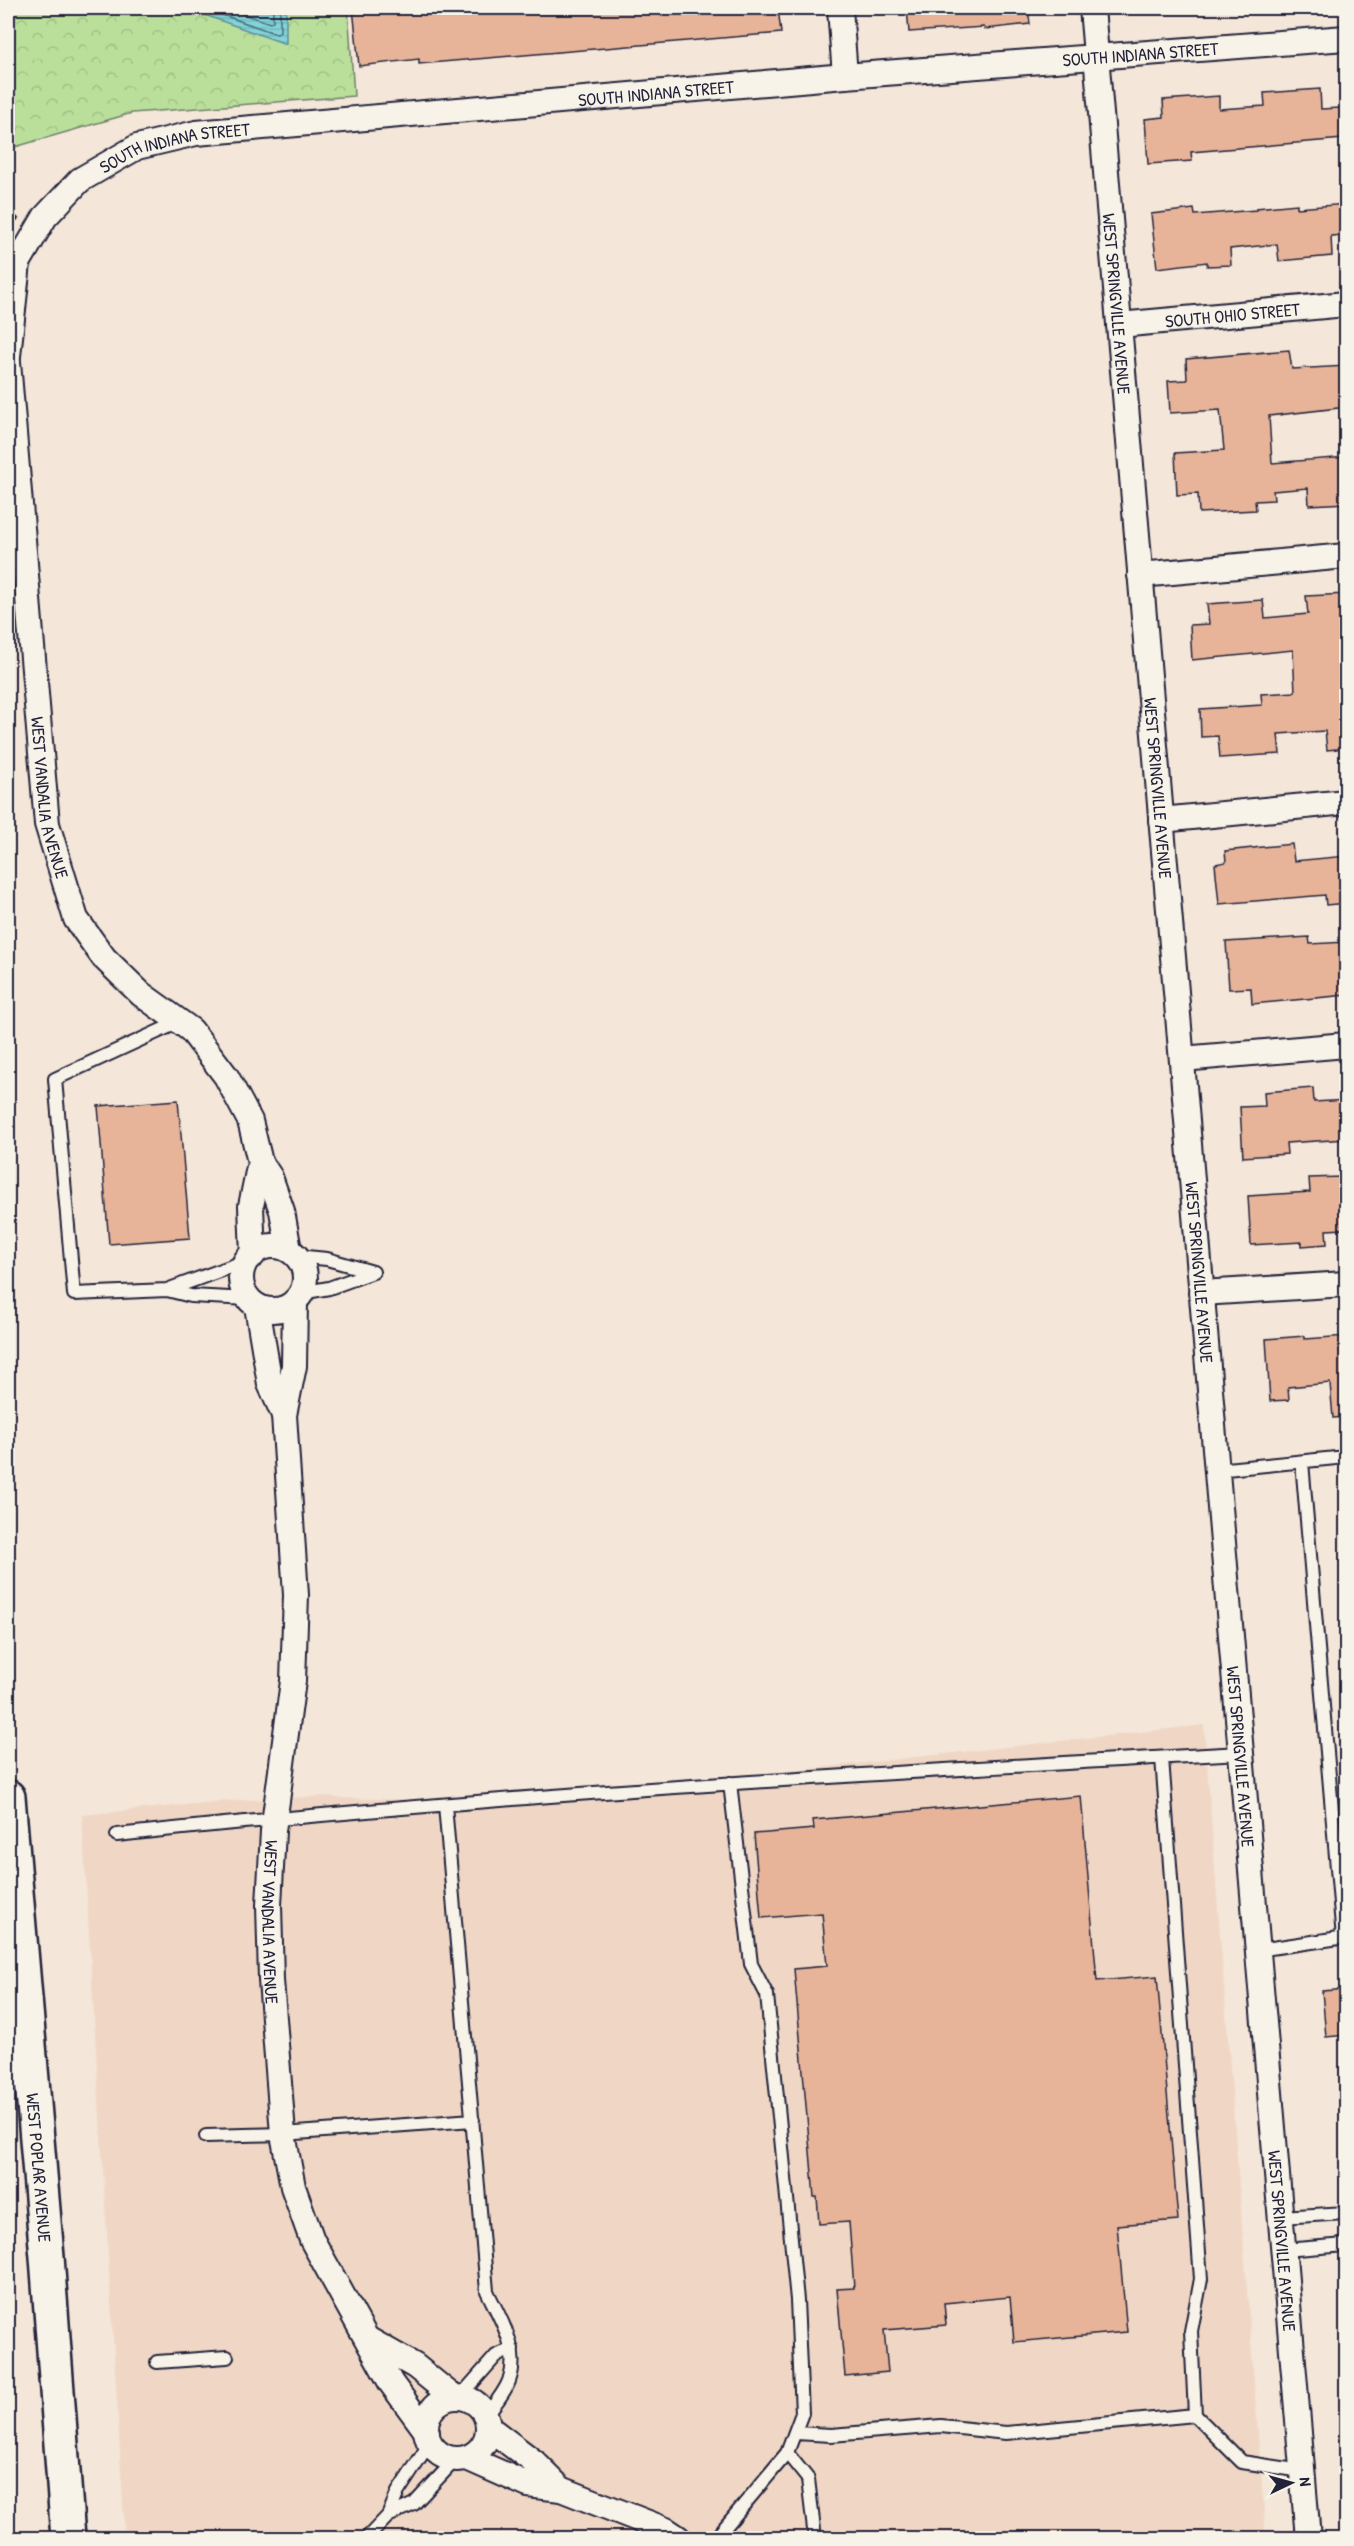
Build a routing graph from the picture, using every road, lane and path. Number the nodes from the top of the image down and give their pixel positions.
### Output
1 (840, 8) edge
2 (1092, 8) edge
3 (1347, 38) edge
4 (1096, 58) junction
5 (845, 76) junction
6 (8, 211) edge
7 (18, 220) dead end
8 (1347, 304) edge
9 (1119, 325) junction
10 (8, 356) edge
11 (8, 362) edge
12 (1347, 556) edge
13 (1140, 575) junction
14 (1347, 802) edge
15 (1161, 820) junction
16 (179, 1022) junction
17 (1347, 1045) edge
18 (1182, 1059) junction
19 (260, 1162) junction
20 (292, 1253) junction
21 (249, 1258) junction
22 (1347, 1284) edge
23 (167, 1290) junction
24 (1201, 1293) junction
25 (298, 1297) junction
26 (253, 1302) junction
27 (284, 1415) junction
28 (1347, 1457) edge
29 (1302, 1462) junction
30 (1216, 1470) junction
31 (1241, 1753) junction
32 (1161, 1758) junction
33 (730, 1783) junction
34 (8, 1797) edge
35 (445, 1805) junction
36 (274, 1819) junction
37 (117, 1835) dead end
38 (1345, 1938) edge
39 (1258, 1950) junction
40 (473, 2120) junction
41 (283, 2134) junction
42 (206, 2136) dead end
43 (1347, 2213) edge
44 (1280, 2217) junction
45 (1347, 2245) edge
46 (1284, 2250) junction
47 (369, 2340) junction
48 (512, 2349) junction
49 (227, 2357) dead end
50 (157, 2362) dead end
51 (456, 2397) junction
52 (1195, 2415) junction
53 (487, 2422) junction
54 (796, 2433) junction
55 (428, 2437) junction
56 (787, 2453) junction
57 (461, 2458) junction
58 (1302, 2471) junction
59 (561, 2489) junction
60 (388, 2517) junction
61 (68, 2538) edge
62 (367, 2538) edge
63 (678, 2538) edge
64 (716, 2538) edge
65 (815, 2538) edge
66 (1308, 2538) edge

1 - 5 street
2 - 4 street, WEST SPRINGVILLE AVENUE
3 - 4 street, SOUTH INDIANA STREET
4 - 5 street, SOUTH INDIANA STREET
4 - 9 street, WEST SPRINGVILLE AVENUE
5 - 10 street, SOUTH INDIANA STREET
6 - 7 path
8 - 9 street, SOUTH OHIO STREET
9 - 13 street, WEST SPRINGVILLE AVENUE
11 - 16 street, WEST VANDALIA AVENUE
12 - 13 street
13 - 15 street, WEST SPRINGVILLE AVENUE
14 - 15 street
15 - 18 street, WEST SPRINGVILLE AVENUE
16 - 19 street, WEST VANDALIA AVENUE
16 - 23 lane
17 - 18 street
18 - 24 street, WEST SPRINGVILLE AVENUE
19 - 20 street, WEST VANDALIA AVENUE
19 - 21 street, WEST VANDALIA AVENUE
20 - 21 street
20 - 25 street
20 - 25 lane
21 - 23 lane
21 - 26 street
22 - 24 street
23 - 26 lane
24 - 30 street, WEST SPRINGVILLE AVENUE
25 - 26 street
25 - 27 street, WEST VANDALIA AVENUE
26 - 27 street, WEST VANDALIA AVENUE
27 - 36 street, WEST VANDALIA AVENUE
28 - 29 lane
29 - 30 lane
29 - 38 lane
30 - 31 street, WEST SPRINGVILLE AVENUE
31 - 32 lane
31 - 39 street, WEST SPRINGVILLE AVENUE
32 - 33 lane
32 - 52 lane
33 - 35 lane
33 - 54 lane
34 - 61 main road, WEST POPLAR AVENUE
35 - 36 lane
35 - 40 lane
36 - 37 lane
36 - 41 street, WEST VANDALIA AVENUE
38 - 39 lane
39 - 44 street, WEST SPRINGVILLE AVENUE
40 - 41 lane
40 - 48 lane
41 - 42 lane
41 - 47 street, WEST VANDALIA AVENUE
43 - 44 lane
44 - 46 street, WEST SPRINGVILLE AVENUE
45 - 46 lane
46 - 58 street, WEST SPRINGVILLE AVENUE
47 - 51 street, WEST VANDALIA AVENUE
47 - 55 street, WEST VANDALIA AVENUE
48 - 51 lane
48 - 53 lane
49 - 50 lane
51 - 53 street
51 - 55 street
52 - 54 lane
52 - 58 lane
53 - 57 street
53 - 59 street
54 - 56 lane
55 - 57 street
55 - 60 lane
56 - 64 lane
56 - 65 lane
57 - 59 street
57 - 60 lane
58 - 66 street, WEST SPRINGVILLE AVENUE
59 - 63 street
60 - 62 lane

